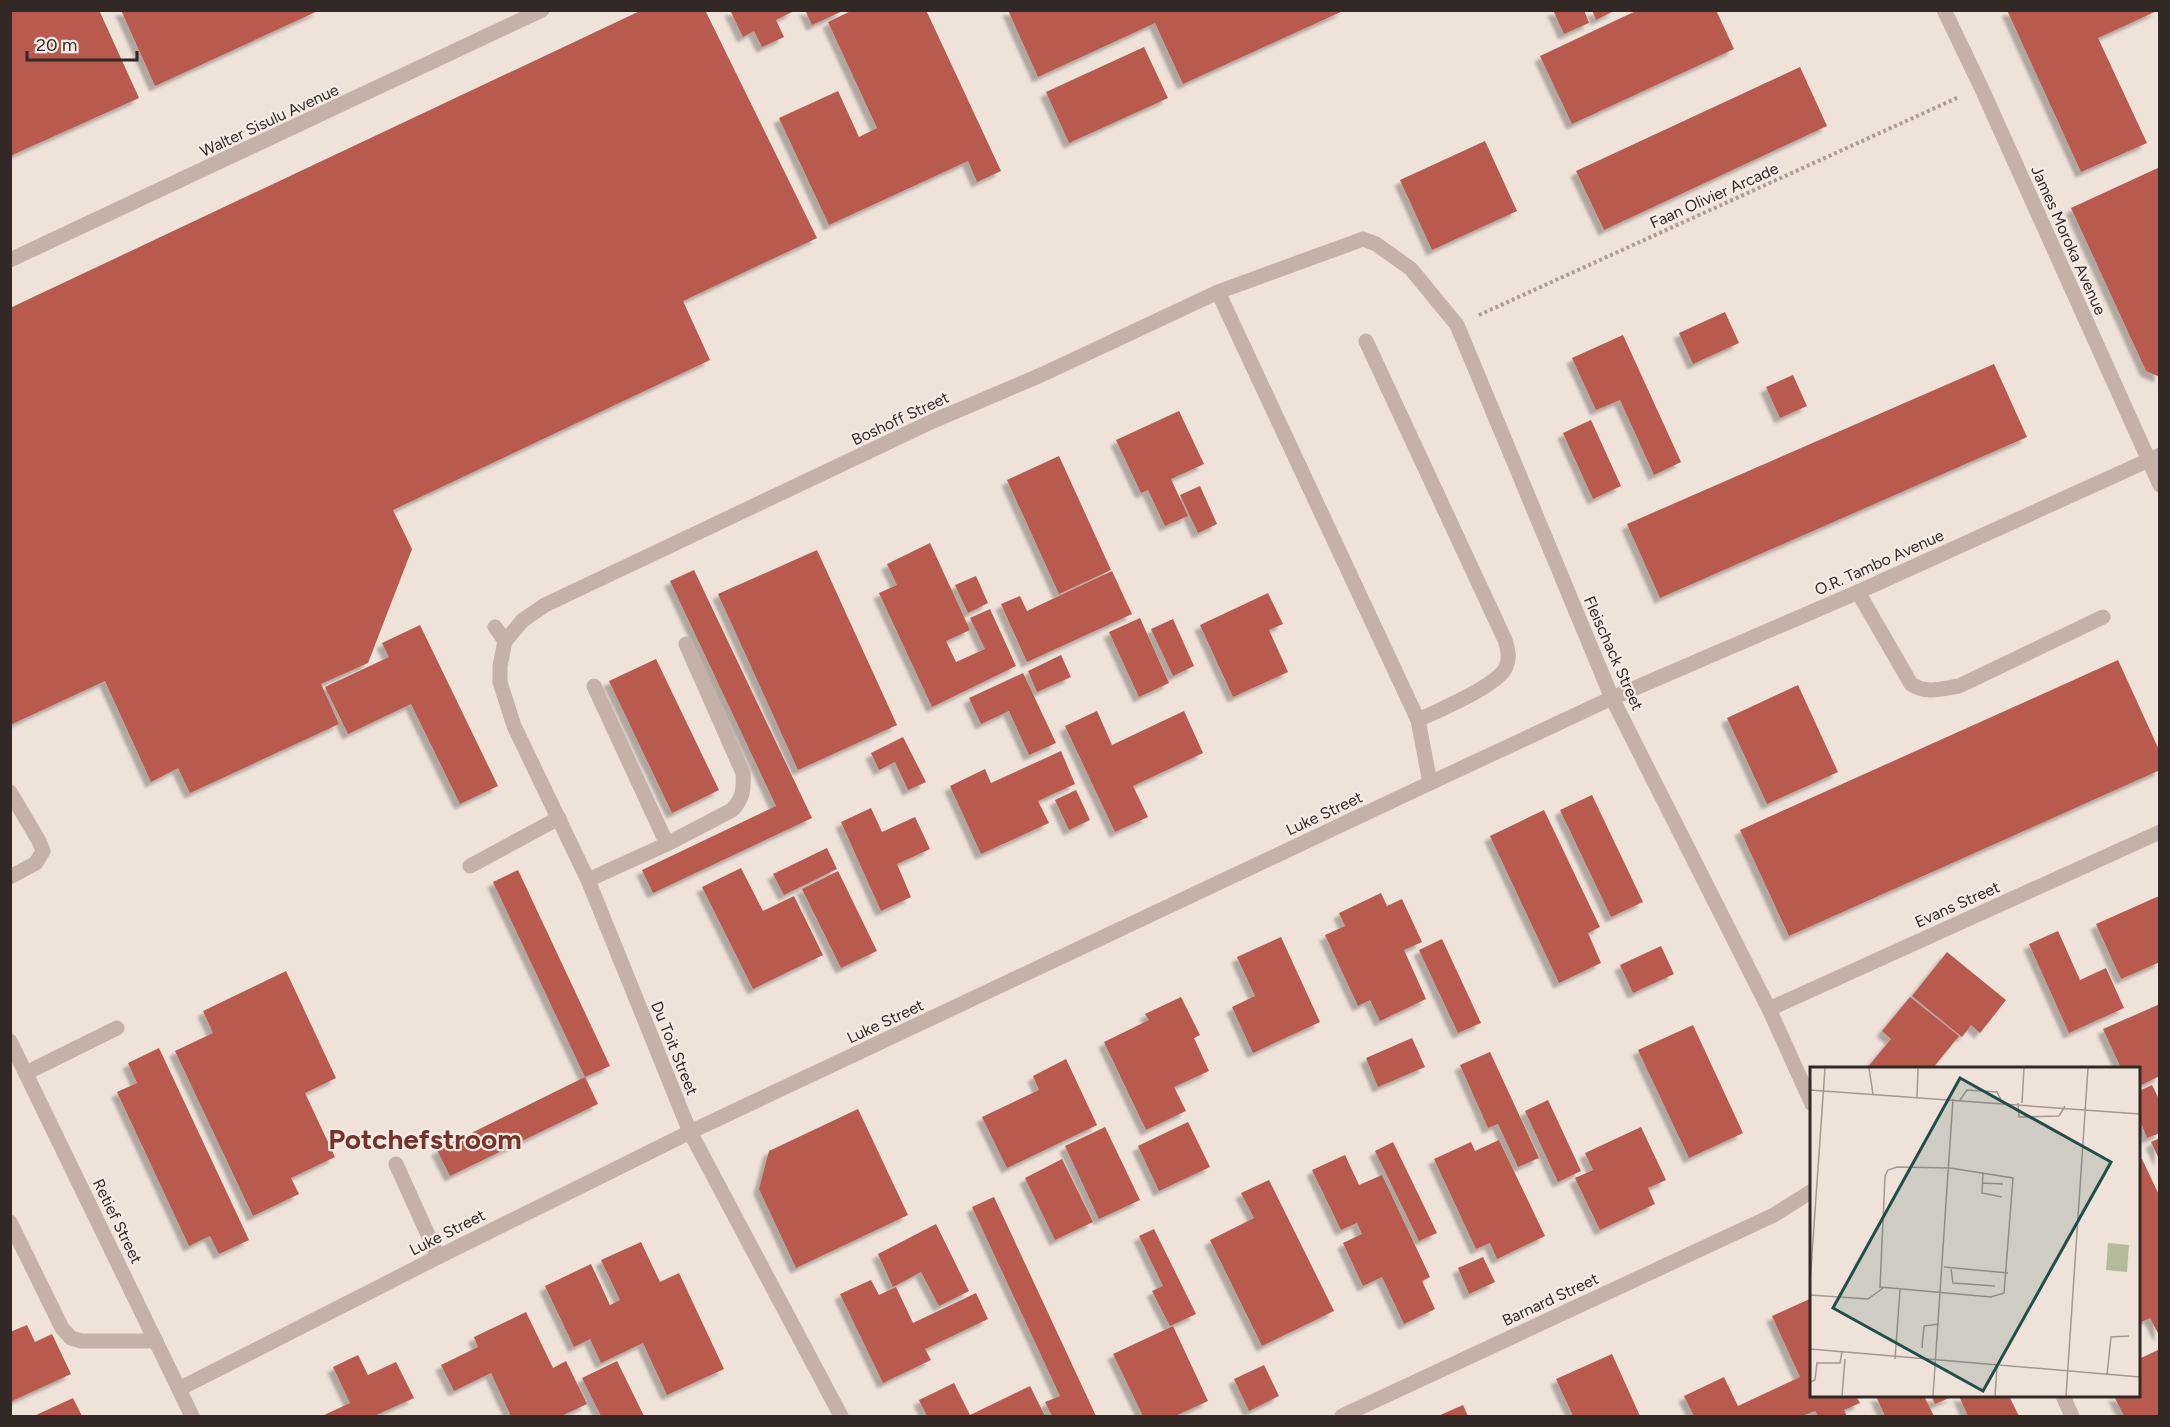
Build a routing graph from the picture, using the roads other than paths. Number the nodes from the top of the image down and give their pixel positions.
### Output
1 (542, 10) edge
2 (1944, 10) edge
3 (1363, 239) joint
4 (10, 261) edge
5 (1218, 292) junction
6 (1366, 341) dead end
7 (2154, 457) edge
8 (2160, 485) edge
9 (1858, 592) junction
10 (2103, 617) dead end
11 (495, 627) dead end
12 (505, 641) junction
13 (686, 644) dead end
14 (594, 686) dead end
15 (1612, 698) junction
16 (1418, 720) junction
17 (1430, 783) junction
18 (10, 792) edge
19 (559, 818) junction
20 (2160, 832) edge
21 (668, 844) junction
22 (470, 866) dead end
23 (10, 878) edge
24 (588, 880) junction
25 (1769, 1009) junction
26 (117, 1029) dead end
27 (10, 1041) edge
28 (26, 1073) junction
29 (1810, 1100) edge
30 (690, 1132) junction
31 (396, 1164) dead end
32 (1810, 1192) edge
33 (10, 1222) edge
34 (438, 1257) junction
35 (156, 1341) junction
36 (179, 1389) junction
37 (2064, 1397) edge
38 (192, 1416) edge
39 (841, 1416) edge
40 (1342, 1416) edge
41 (2072, 1416) edge

1 - 4 street, Walter Sisulu Avenue
2 - 7 street, James Moroka Avenue
3 - 5 street, Boshoff Street
3 - 15 street, Fleischack Street
5 - 12 street, Boshoff Street
5 - 16 street
6 - 16 street
7 - 8 street, James Moroka Avenue
7 - 9 street, O.R. Tambo Avenue
9 - 10 street
9 - 15 street, O.R. Tambo Avenue
11 - 12 street
12 - 19 street, Du Toit Street
13 - 21 street
14 - 21 street
15 - 17 street, Luke Street
15 - 25 street, Fleischack Street
16 - 17 street
17 - 30 street, Luke Street
18 - 23 street
19 - 22 street
19 - 24 street, Du Toit Street
20 - 25 street, Evans Street
21 - 24 street
24 - 30 street, Du Toit Street
25 - 29 street, Fleischack Street
26 - 28 street
27 - 28 street, Retief Street
28 - 35 street, Retief Street
30 - 34 street, Luke Street
30 - 39 street, Du Toit Street
31 - 34 street
32 - 40 street, Barnard Street
33 - 35 street
34 - 36 street, Luke Street
35 - 36 street, Retief Street
36 - 38 street, Retief Street
37 - 41 street

